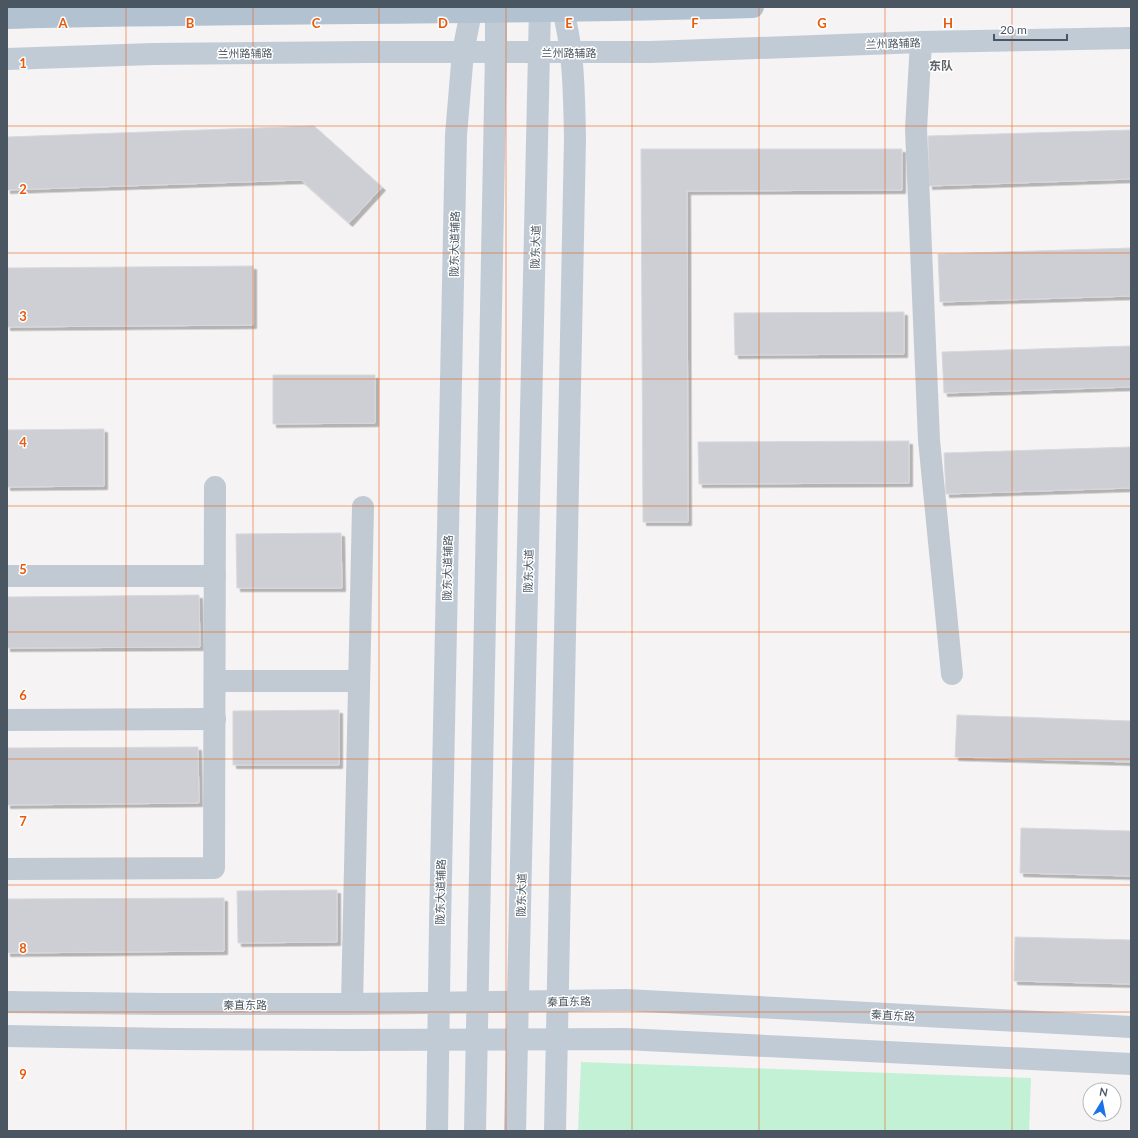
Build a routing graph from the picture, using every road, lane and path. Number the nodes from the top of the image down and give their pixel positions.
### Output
1 (753, 7) edge
2 (472, 9) edge
3 (496, 9) edge
4 (540, 9) edge
5 (562, 9) edge
6 (7, 18) edge
7 (1131, 38) edge
8 (921, 42) junction
9 (463, 52) junction
10 (496, 52) junction
11 (539, 52) junction
12 (570, 52) junction
13 (7, 59) edge
14 (215, 487) dead end
15 (363, 507) dead end
16 (7, 576) edge
17 (215, 576) junction
18 (952, 674) dead end
19 (215, 681) junction
20 (359, 681) junction
21 (215, 719) junction
22 (7, 720) edge
23 (7, 869) edge
24 (7, 1002) edge
25 (518, 1002) junction
26 (558, 1002) junction
27 (439, 1003) junction
28 (478, 1003) junction
29 (352, 1004) junction
30 (1131, 1027) edge
31 (7, 1036) edge
32 (477, 1039) junction
33 (517, 1039) junction
34 (557, 1039) junction
35 (438, 1040) junction
36 (1131, 1064) edge
37 (437, 1131) edge
38 (475, 1131) edge
39 (515, 1131) edge
40 (555, 1131) edge

1 - 5 main road
2 - 3 main road
2 - 6 main road
2 - 9 street, 陇东大道辅路
3 - 4 main road
3 - 10 street
4 - 5 main road
4 - 11 street, 陇东大道
5 - 12 street
7 - 8 street, 兰州路辅路
8 - 12 street, 兰州路辅路
8 - 18 street
9 - 10 street, 兰州路辅路
9 - 13 street, 兰州路辅路
9 - 27 street, 陇东大道辅路
10 - 11 street, 兰州路辅路
10 - 28 street
11 - 12 street, 兰州路辅路
11 - 25 street, 陇东大道
12 - 26 street
14 - 17 street
15 - 20 street
16 - 17 street
17 - 19 street
19 - 20 street
19 - 21 street
20 - 29 street
21 - 22 street
21 - 23 street
24 - 29 street, 秦直东路
25 - 26 street, 秦直东路
25 - 28 street, 秦直东路
25 - 33 street, 陇东大道
26 - 30 street, 秦直东路
26 - 34 street
27 - 28 street, 秦直东路
27 - 29 street, 秦直东路
27 - 35 street, 陇东大道辅路
28 - 32 street
31 - 35 street
32 - 33 street
32 - 35 street
32 - 38 street
33 - 34 street
33 - 39 street, 陇东大道
34 - 36 street
34 - 40 street
35 - 37 street, 陇东大道辅路

